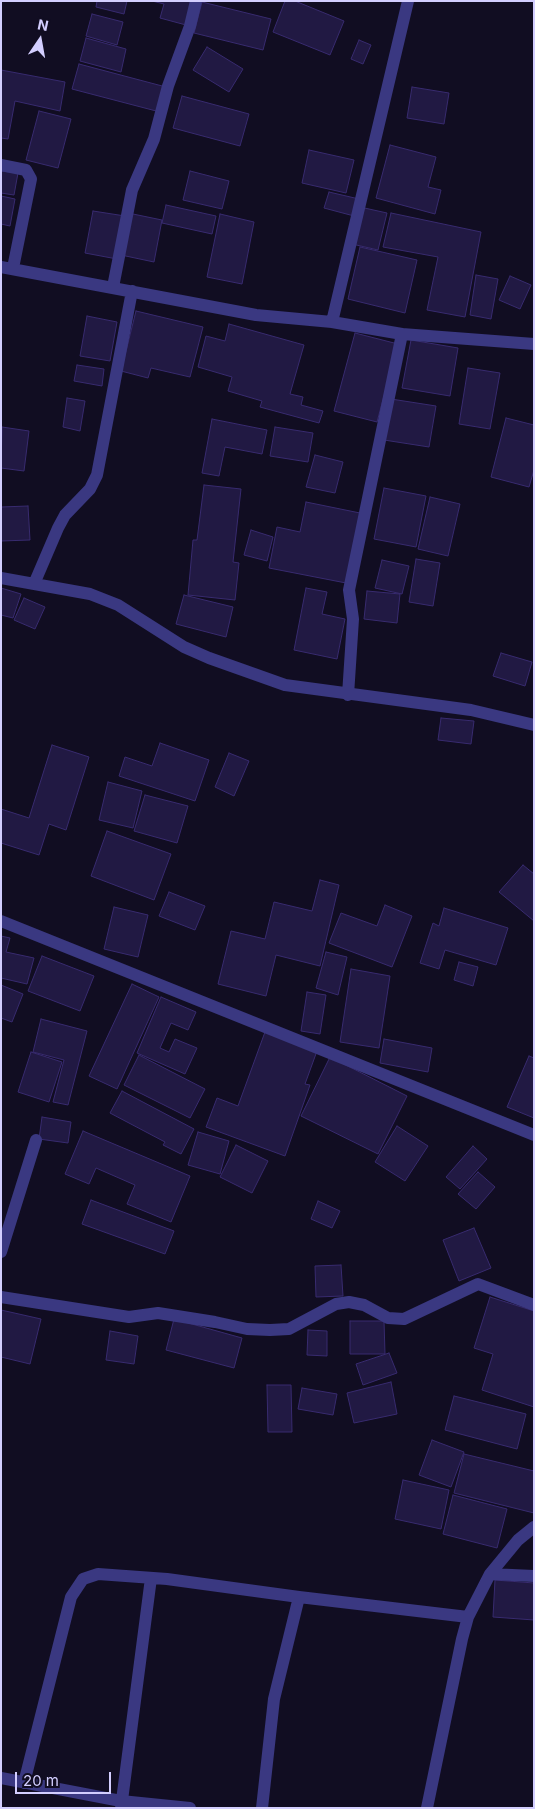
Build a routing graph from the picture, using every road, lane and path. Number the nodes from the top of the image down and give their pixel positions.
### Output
1 (196, 1) edge
2 (408, 1) edge
3 (1, 165) edge
4 (7, 267) edge
5 (113, 287) junction
6 (132, 291) junction
7 (332, 322) junction
8 (402, 334) junction
9 (534, 344) edge
10 (1, 578) edge
11 (34, 584) junction
12 (348, 695) junction
13 (534, 724) edge
14 (1, 921) edge
15 (534, 1135) edge
16 (36, 1140) dead end
17 (1, 1252) edge
18 (1, 1297) edge
19 (534, 1305) edge
20 (534, 1527) edge
21 (490, 1574) junction
22 (534, 1576) edge
23 (151, 1578) junction
24 (300, 1597) junction
25 (468, 1617) junction
26 (1, 1778) edge
27 (24, 1783) junction
28 (121, 1804) edge
29 (190, 1808) edge
30 (262, 1808) edge
31 (427, 1808) edge

1 - 5 street
2 - 7 street
3 - 4 street
4 - 5 street
5 - 6 street
6 - 7 street
6 - 11 street
7 - 8 street
8 - 9 street
8 - 12 street
10 - 11 street
11 - 12 street
12 - 13 street
14 - 15 street
16 - 17 street
18 - 19 street
20 - 21 street
21 - 22 street
21 - 25 street
23 - 24 street
23 - 27 street
23 - 28 street
24 - 25 street
24 - 30 street
25 - 31 street
26 - 27 street
27 - 28 street
28 - 29 street

